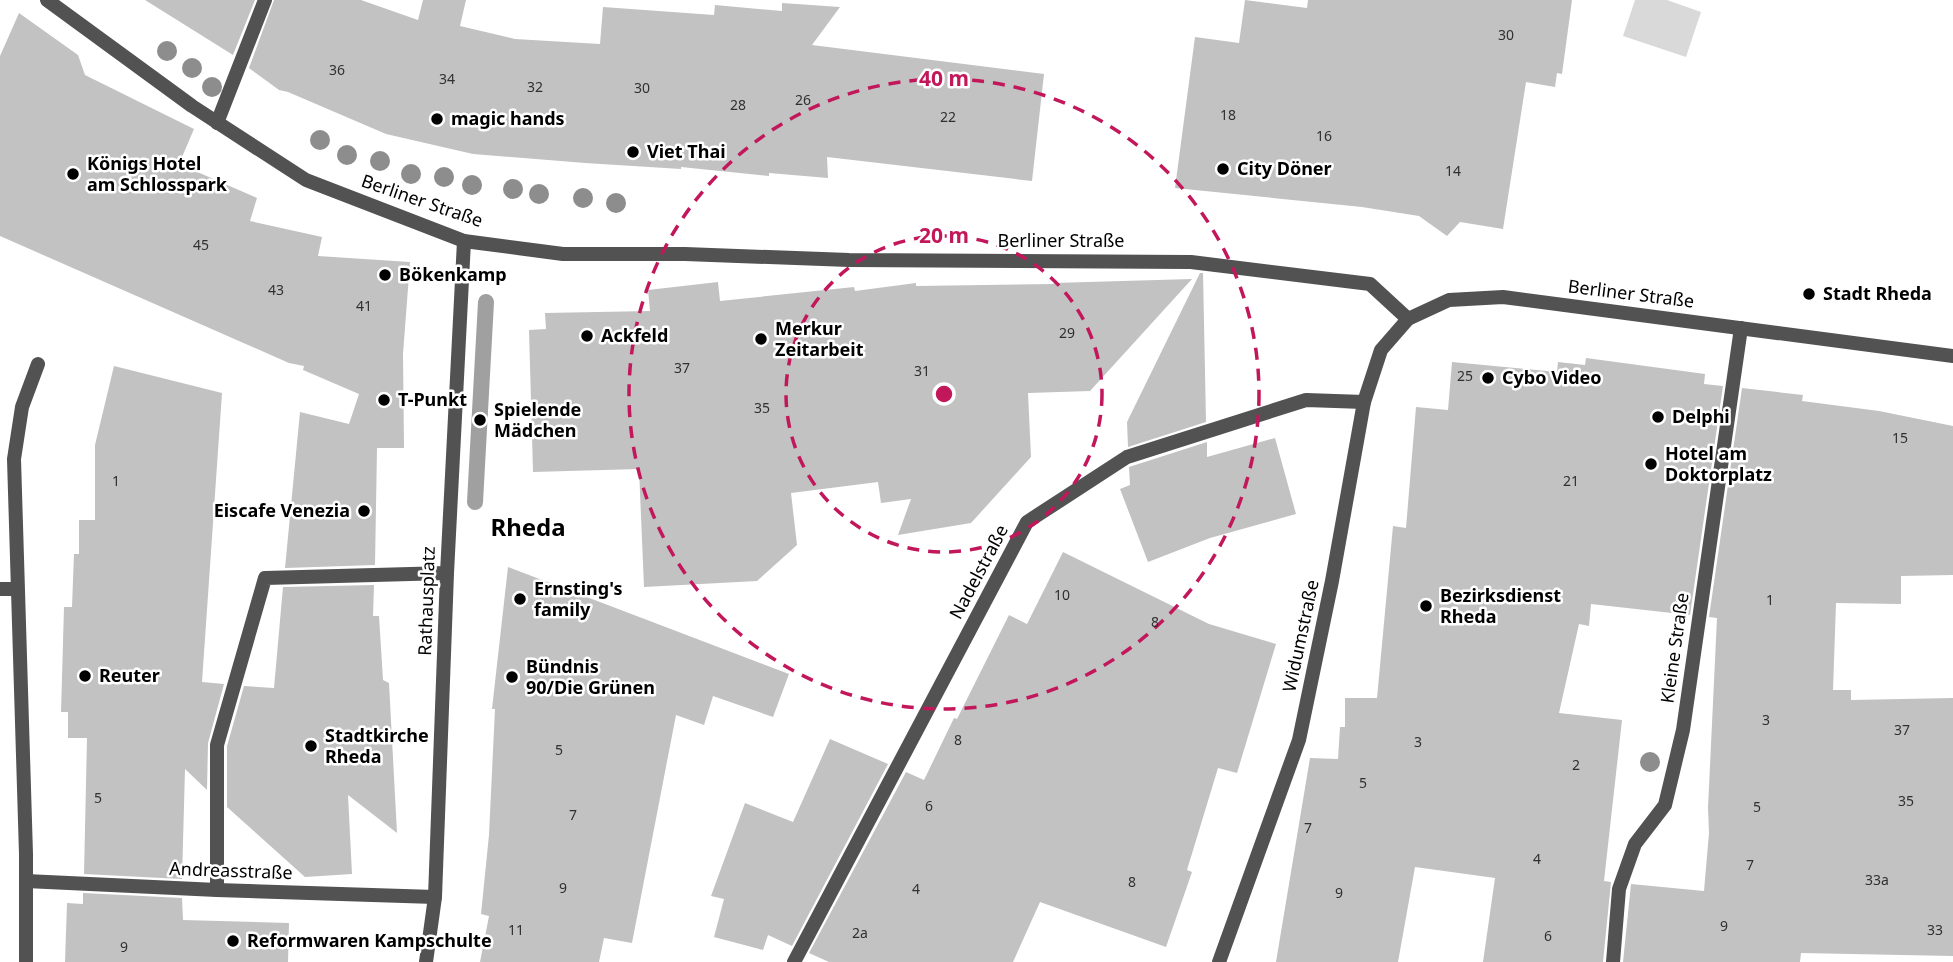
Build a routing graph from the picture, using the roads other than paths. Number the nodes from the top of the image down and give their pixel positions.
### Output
1 (47, 0) edge
2 (265, 0) edge
3 (217, 123) junction
4 (464, 241) junction
5 (1408, 319) junction
6 (1741, 328) junction
7 (1953, 356) edge
8 (38, 364) dead end
9 (1364, 402) junction
10 (447, 573) junction
11 (0, 589) edge
12 (17, 589) junction
13 (26, 881) junction
14 (217, 890) junction
15 (435, 897) junction
16 (26, 962) edge
17 (426, 962) edge
18 (793, 962) edge
19 (1219, 962) edge
20 (1613, 962) edge

1 - 3 street, Berliner Straße
2 - 3 street
3 - 4 street, Berliner Straße
4 - 5 street, Berliner Straße
4 - 10 street, Rathausplatz
5 - 6 street, Berliner Straße
5 - 9 street, Widumstraße
6 - 7 street, Berliner Straße
6 - 20 street, Kleine Straße
8 - 12 street
9 - 18 street, Nadelstraße
9 - 19 street, Widumstraße
10 - 14 street
10 - 15 street, Rathausplatz
11 - 12 street
12 - 13 street
13 - 14 street, Andreasstraße
13 - 16 street
14 - 15 street, Andreasstraße
15 - 17 street, Rathausplatz

